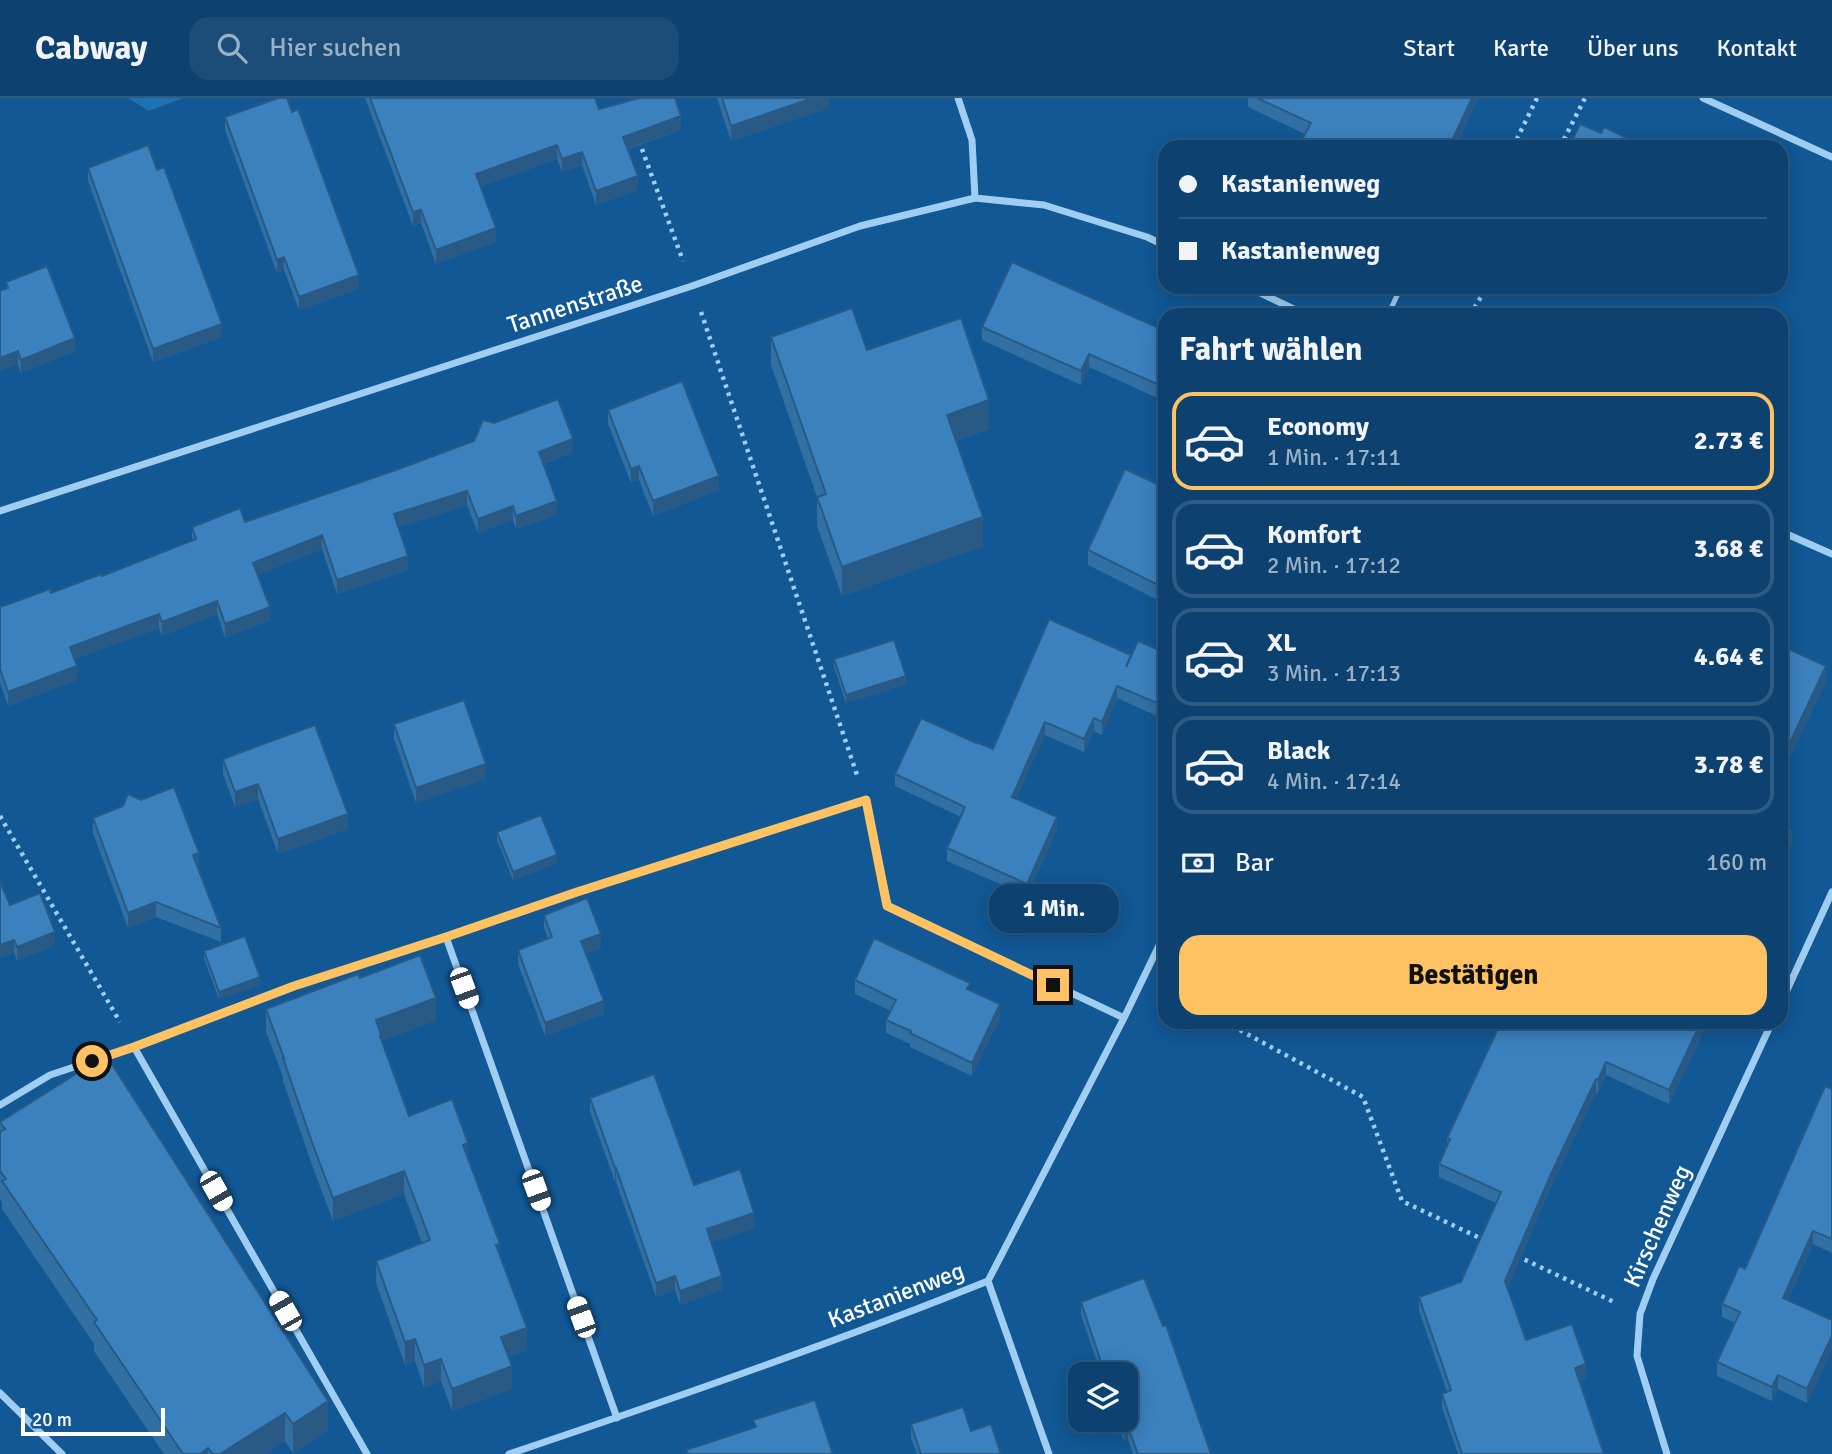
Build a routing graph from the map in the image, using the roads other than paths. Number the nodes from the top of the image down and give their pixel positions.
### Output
1 (958, 98) edge
2 (1703, 98) edge
3 (1832, 157) edge
4 (975, 198) junction
5 (1158, 242) edge
6 (1262, 294) edge
7 (1292, 308) edge
8 (0, 511) edge
9 (1788, 535) edge
10 (1832, 554) edge
11 (1832, 892) edge
12 (446, 937) junction
13 (1158, 948) edge
14 (1788, 988) edge
15 (1124, 1018) junction
16 (1769, 1029) edge
17 (134, 1047) junction
18 (0, 1105) edge
19 (988, 1281) junction
20 (0, 1393) edge
21 (617, 1418) junction
22 (62, 1454) edge
23 (367, 1454) edge
24 (509, 1454) edge
25 (1049, 1454) edge
26 (1667, 1454) edge

1 - 4 street
2 - 3 street
4 - 5 street, Tannenstraße
4 - 8 street, Tannenstraße
6 - 7 street
9 - 10 street
11 - 14 street
12 - 15 street
12 - 17 street
12 - 21 street
13 - 15 street, Kastanienweg
15 - 19 street, Kastanienweg
16 - 26 street, Kirschenweg
17 - 18 street
17 - 23 street
19 - 21 street, Kastanienweg
19 - 25 street
20 - 22 street
21 - 24 street, Kastanienweg

